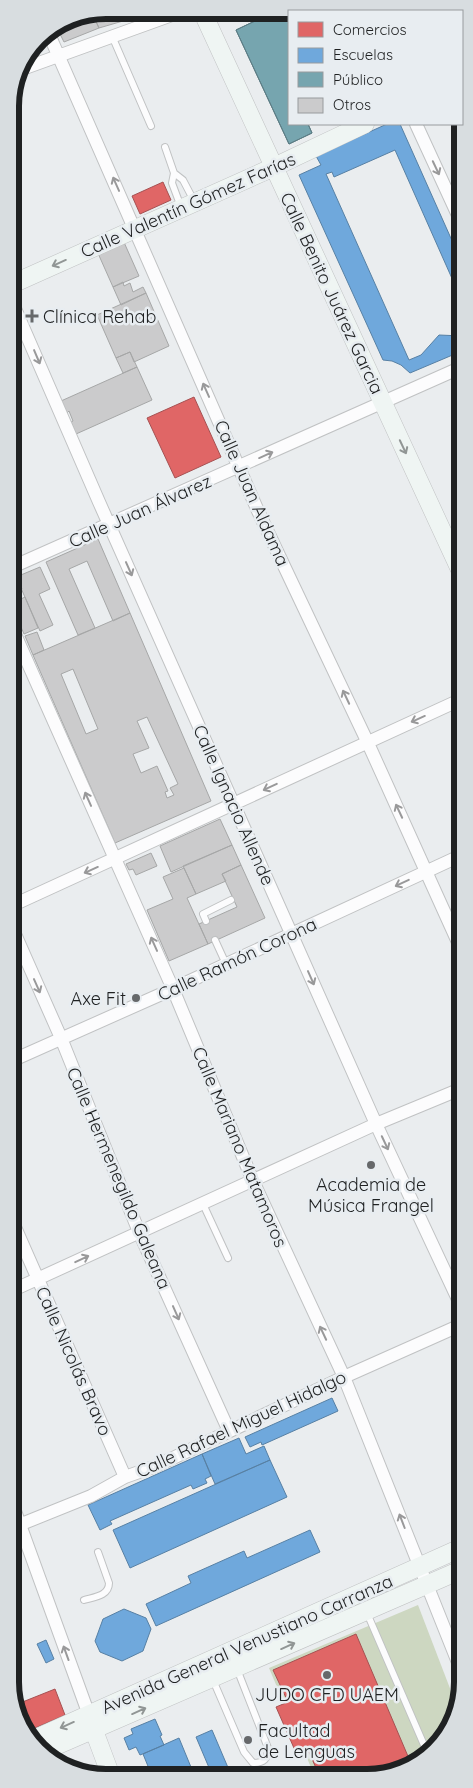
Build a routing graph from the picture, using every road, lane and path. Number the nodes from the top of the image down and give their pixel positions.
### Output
1 (158, 19) edge
2 (206, 19) edge
3 (112, 36) junction
4 (51, 38) edge
5 (59, 55) junction
6 (28, 66) edge
7 (363, 125) edge
8 (416, 125) edge
9 (151, 126) dead end
10 (165, 148) dead end
11 (274, 167) junction
12 (174, 173) junction
13 (188, 205) junction
14 (454, 207) edge
15 (136, 228) junction
16 (19, 281) edge
17 (19, 318) edge
18 (454, 371) edge
19 (383, 402) junction
20 (239, 467) junction
21 (109, 524) junction
22 (454, 557) edge
23 (19, 564) edge
24 (19, 643) edge
25 (454, 703) edge
26 (367, 741) junction
27 (234, 804) junction
28 (454, 859) edge
29 (115, 860) junction
30 (426, 872) junction
31 (231, 900) dead end
32 (19, 902) edge
33 (206, 921) dead end
34 (454, 933) edge
35 (292, 934) junction
36 (215, 940) dead end
37 (19, 945) edge
38 (226, 964) junction
39 (173, 989) junction
40 (61, 1038) junction
41 (19, 1056) edge
42 (454, 1091) edge
43 (376, 1124) junction
44 (253, 1181) junction
45 (203, 1204) junction
46 (139, 1232) junction
47 (19, 1236) edge
48 (228, 1258) dead end
49 (38, 1279) junction
50 (19, 1287) edge
51 (454, 1291) edge
52 (454, 1328) edge
53 (344, 1377) junction
54 (229, 1431) junction
55 (125, 1477) junction
56 (19, 1525) joint
57 (454, 1551) edge
58 (98, 1552) dead end
59 (419, 1567) junction
60 (454, 1573) edge
61 (427, 1586) junction
62 (84, 1600) dead end
63 (366, 1612) junction
64 (454, 1653) edge
65 (236, 1668) junction
66 (213, 1679) junction
67 (91, 1723) junction
68 (39, 1738) edge
69 (425, 1747) edge
70 (49, 1748) edge
71 (108, 1769) edge

1 - 3 street
2 - 11 main road, Calle Benito Juárez Garcia
3 - 5 street
3 - 9 lane
4 - 5 street, Calle Juan Aldama
5 - 6 street
15 -> 5 street, Calle Juan Aldama
7 - 11 main road, Calle Valentín Gómez Farías
8 -> 14 street
10 - 12 lane
11 - 13 main road, Calle Valentín Gómez Farías
11 - 19 main road, Calle Benito Juárez Garcia
12 - 13 lane
12 - 13 lane
13 - 15 main road, Calle Valentín Gómez Farías
15 -> 16 main road, Calle Valentín Gómez Farías
20 -> 15 street, Calle Juan Aldama
17 -> 21 street, Calle Ignacio Allende
18 - 19 street, Calle Juan Álvarez
20 -> 19 street, Calle Juan Álvarez
19 -> 22 main road, Calle Benito Juárez Garcia
20 - 21 street, Calle Juan Álvarez
26 -> 20 street, Calle Juan Aldama
21 - 23 street, Calle Juan Álvarez
21 -> 27 street, Calle Ignacio Allende
29 -> 24 street, Calle Mariano Matamoros
25 -> 26 street
26 -> 27 street
30 -> 26 street, Calle Juan Aldama
27 - 29 street
27 - 35 street, Calle Ignacio Allende
28 - 30 street, Calle Ramón Corona
29 -> 32 street
39 -> 29 street, Calle Mariano Matamoros
30 - 34 street, Calle Juan Aldama
30 -> 35 street, Calle Ramón Corona
31 - 33 lane
35 - 38 street, Calle Ramón Corona
35 -> 43 street, Calle Ignacio Allende
36 - 38 lane
37 -> 40 street, Calle Hermenegildo Galeana
38 - 39 street, Calle Ramón Corona
39 - 40 street, Calle Ramón Corona
39 - 44 street, Calle Mariano Matamoros
40 - 41 street, Calle Ramón Corona
40 - 46 street, Calle Hermenegildo Galeana
42 - 43 street
43 - 44 street
43 -> 51 street, Calle Ignacio Allende
44 - 45 street
53 -> 44 street, Calle Mariano Matamoros
45 - 46 street
45 - 48 lane
49 -> 46 street
46 -> 54 street, Calle Hermenegildo Galeana
47 - 49 street, Calle Nicolás Bravo
49 - 50 street
49 - 55 street, Calle Nicolás Bravo
52 - 53 street, Calle Rafael Miguel Hidalgo
53 - 54 street, Calle Rafael Miguel Hidalgo
59 -> 53 street, Calle Mariano Matamoros
54 - 55 street, Calle Rafael Miguel Hidalgo
55 - 56 street, Calle Rafael Miguel Hidalgo
67 -> 56 street
57 - 59 main road, Avenida General Venustiano Carranza
58 - 62 lane
59 - 61 street, Calle Mariano Matamoros
59 - 67 main road, Avenida General Venustiano Carranza
60 - 61 main road, Avenida General Venustiano Carranza
61 - 63 main road, Avenida General Venustiano Carranza
61 - 64 street, Calle Mariano Matamoros
65 -> 63 main road, Avenida General Venustiano Carranza
63 - 69 lane
65 - 66 main road, Avenida General Venustiano Carranza
65 - 66 lane
67 -> 66 main road, Avenida General Venustiano Carranza
67 -> 68 main road, Avenida General Venustiano Carranza
67 - 70 main road, Avenida General Venustiano Carranza
67 - 71 main road

